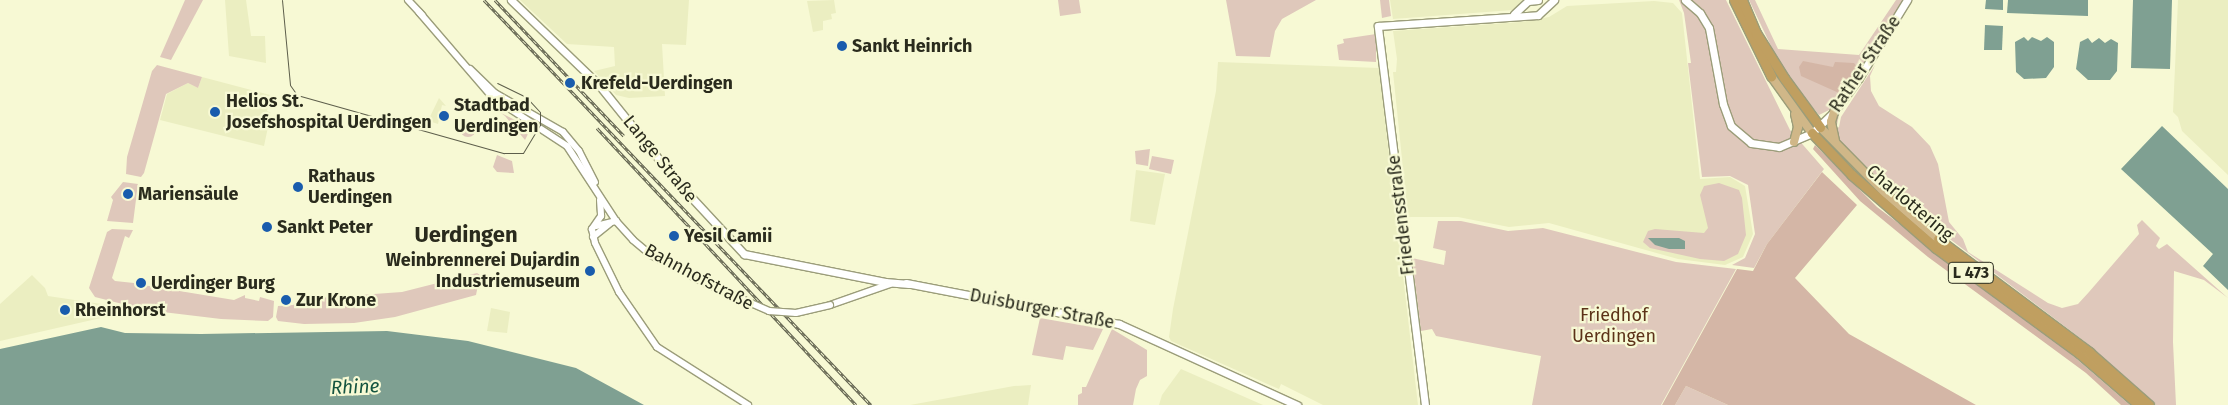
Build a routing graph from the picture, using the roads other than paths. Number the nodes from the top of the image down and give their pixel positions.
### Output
1 (408, 0) edge
2 (511, 0) edge
3 (1554, 0) edge
4 (1685, 0) edge
5 (1734, 0) edge
6 (1742, 0) edge
7 (1907, 0) edge
8 (1542, 2) edge
9 (1525, 3) junction
10 (419, 12) junction
11 (1511, 15) junction
12 (1528, 15) junction
13 (1771, 76) joint
14 (1794, 110) junction
15 (1834, 112) junction
16 (1820, 127) junction
17 (1812, 133) junction
18 (1794, 142) junction
19 (1836, 143) junction
20 (595, 188) junction
21 (599, 195) junction
22 (613, 222) junction
23 (592, 229) junction
24 (593, 237) junction
25 (1938, 238) joint
26 (745, 255) joint
27 (861, 275) junction
28 (869, 277) junction
29 (892, 283) junction
30 (909, 284) junction
31 (869, 290) junction
32 (748, 405) edge
33 (1297, 405) edge
34 (1425, 405) edge
35 (2139, 405) edge
36 (2149, 405) edge

1 - 10 street, Bahnhofstraße
2 - 26 main road, Lange Straße
3 - 8 main road
4 - 18 main road, Rather Straße
5 - 13 highway, Charlottering / L 473
6 - 16 highway, Charlottering / L 473
7 - 15 main road, Rather Straße
8 - 9 main road
8 - 12 main road
9 - 11 main road
9 - 12 main road
10 - 20 street, Bahnhofstraße
10 - 21 street, Bahnhofstraße
11 - 12 main road
11 - 34 main road, Friedensstraße
13 - 14 main road, Charlottering / L 473
14 - 17 main road, Charlottering / L 473
14 - 18 main road
15 - 16 main road, Rather Straße
15 - 19 main road
16 - 17 main road, Rather Straße
16 - 19 main road, Charlottering / L 473
17 - 18 main road, Rather Straße
17 - 35 highway, Charlottering / L 473
19 - 25 main road, Charlottering / L 473
20 - 21 street, Bahnhofstraße
20 - 23 street
21 - 22 street, Bahnhofstraße
22 - 23 street
22 - 24 street
22 - 31 street, Bahnhofstraße, bridge
23 - 24 street
24 - 32 street
25 - 36 highway, Charlottering / L 473
26 - 27 main road, Duisburger Straße
27 - 28 main road, Duisburger Straße
27 - 30 main road, Duisburger Straße
28 - 29 main road, Duisburger Straße
28 - 31 street
29 - 30 main road, Bahnhofstraße
29 - 31 street, Bahnhofstraße
30 - 33 main road, Duisburger Straße

